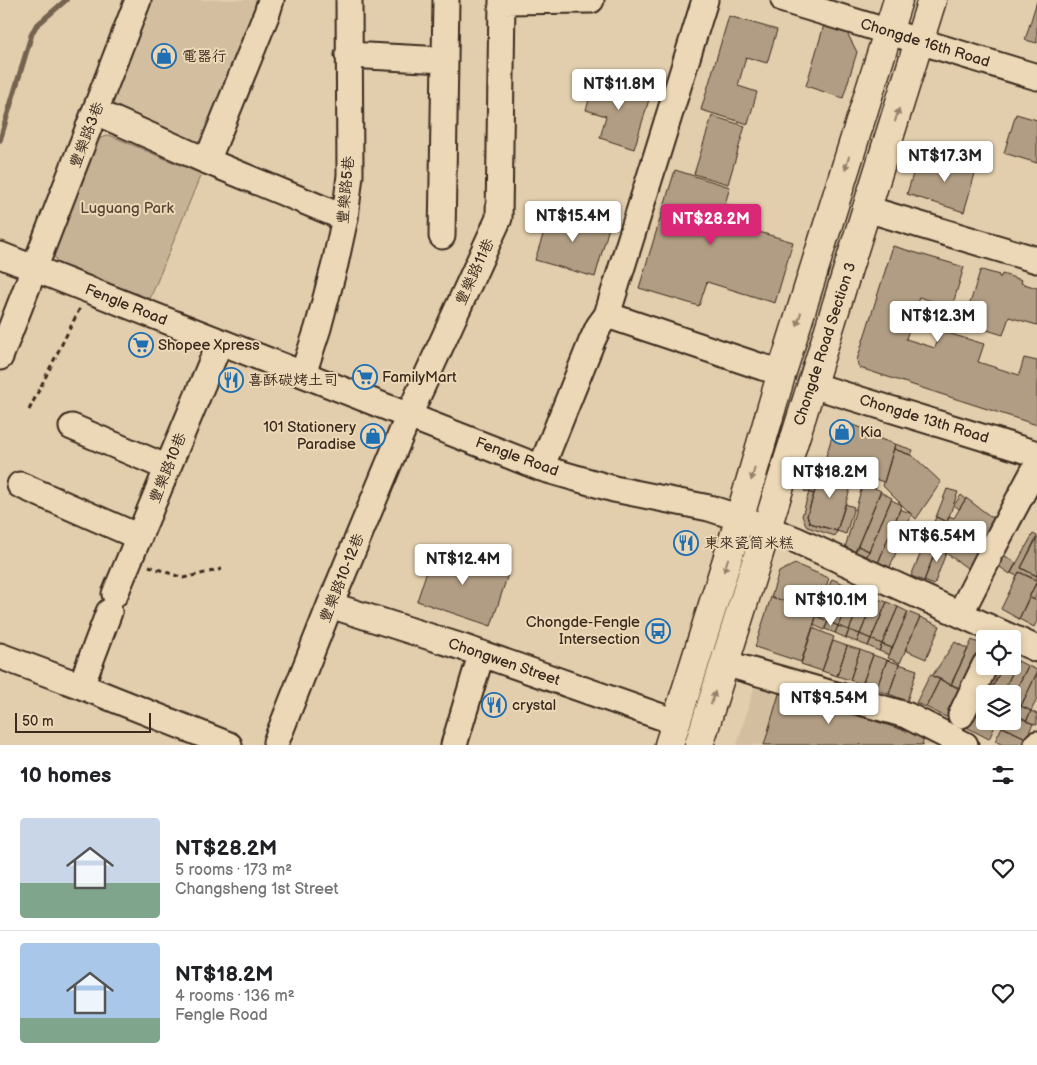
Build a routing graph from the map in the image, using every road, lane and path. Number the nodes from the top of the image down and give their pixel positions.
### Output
1 (138, 0) edge
2 (271, 0) edge
3 (349, 0) edge
4 (446, 0) edge
5 (591, 0) edge
6 (705, 0) edge
7 (784, 0) edge
8 (898, 0) edge
9 (932, 0) edge
10 (502, 1) edge
11 (889, 31) junction
12 (920, 40) junction
13 (348, 55) junction
14 (445, 60) junction
15 (1037, 77) edge
16 (96, 112) junction
17 (207, 161) junction
18 (868, 209) junction
19 (345, 218) junction
20 (442, 236) dead end
21 (0, 254) edge
22 (1037, 260) edge
23 (35, 269) junction
24 (89, 290) junction
25 (607, 315) junction
26 (220, 342) junction
27 (0, 357) edge
28 (782, 372) junction
29 (303, 374) junction
30 (812, 385) junction
31 (29, 410) dead end
32 (409, 415) junction
33 (72, 427) dead end
34 (1037, 454) edge
35 (1037, 465) edge
36 (168, 468) junction
37 (541, 468) junction
38 (20, 484) dead end
39 (740, 518) junction
40 (767, 529) junction
41 (139, 537) junction
42 (130, 560) junction
43 (222, 569) dead end
44 (330, 605) junction
45 (960, 614) junction
46 (990, 630) edge
47 (1021, 643) edge
48 (1037, 649) edge
49 (481, 655) junction
50 (0, 656) edge
51 (724, 663) junction
52 (980, 675) edge
53 (81, 686) junction
54 (961, 715) dead end
55 (672, 734) edge
56 (276, 742) dead end
57 (228, 745) edge
58 (454, 745) edge
59 (699, 745) edge
60 (965, 745) edge

1 - 16 street, 豐樂路3巷
2 - 17 street
3 - 13 street, 豐樂路5巷
4 - 14 street
5 - 10 street
6 - 25 street
7 - 11 street, Chongde 16th Road
8 - 11 main road, Chongde Road Section 3
9 - 12 main road, Chongde Road Section 3
10 - 32 street, 豐樂路11巷
11 - 12 street, Chongde 16th Road
11 -> 28 main road, Chongde Road Section 3
12 - 15 street, Chongde 16th Road
18 -> 12 main road, Chongde Road Section 3
13 - 14 street
13 - 19 street, 豐樂路5巷
14 - 20 street
16 - 17 street
16 - 23 street, 豐樂路3巷
17 - 19 street
18 - 22 street
18 - 30 main road, Chongde Road Section 3
19 - 29 street, 豐樂路5巷
21 - 23 street, Fengle Road
23 - 24 street, Fengle Road
23 - 27 street, 豐樂路3巷
24 - 26 street, Fengle Road
24 - 31 path
25 - 28 street
25 - 37 street
26 - 29 street, Fengle Road
26 - 36 street, 豐樂路10巷
28 -> 39 main road, Chongde Road Section 3
29 - 32 street, Fengle Road
30 - 34 street, Chongde 13th Road
30 - 40 main road, Chongde Road Section 3
32 - 37 street, Fengle Road
32 - 44 street, 豐樂路10-12巷
33 - 36 street
35 - 45 street
36 - 41 street, 豐樂路10巷
37 - 39 street, Fengle Road
38 - 41 street
39 - 40 street, Fengle Road
39 -> 55 main road, Chongde Road Section 3
40 - 45 street, Fengle Road
40 - 51 main road, Chongde Road Section 3
41 - 42 street, 豐樂路10巷
42 - 43 path
42 - 53 street, 豐樂路10巷
44 - 49 street, Chongwen Street
44 - 56 street, 豐樂路10-12巷
45 - 46 street, Fengle Road
47 - 48 street, Fengle Road
49 - 55 street, Chongwen Street
49 - 58 street
50 - 53 street
59 -> 51 main road, Chongde Road Section 3
51 - 60 street
52 - 54 street
53 - 57 street

